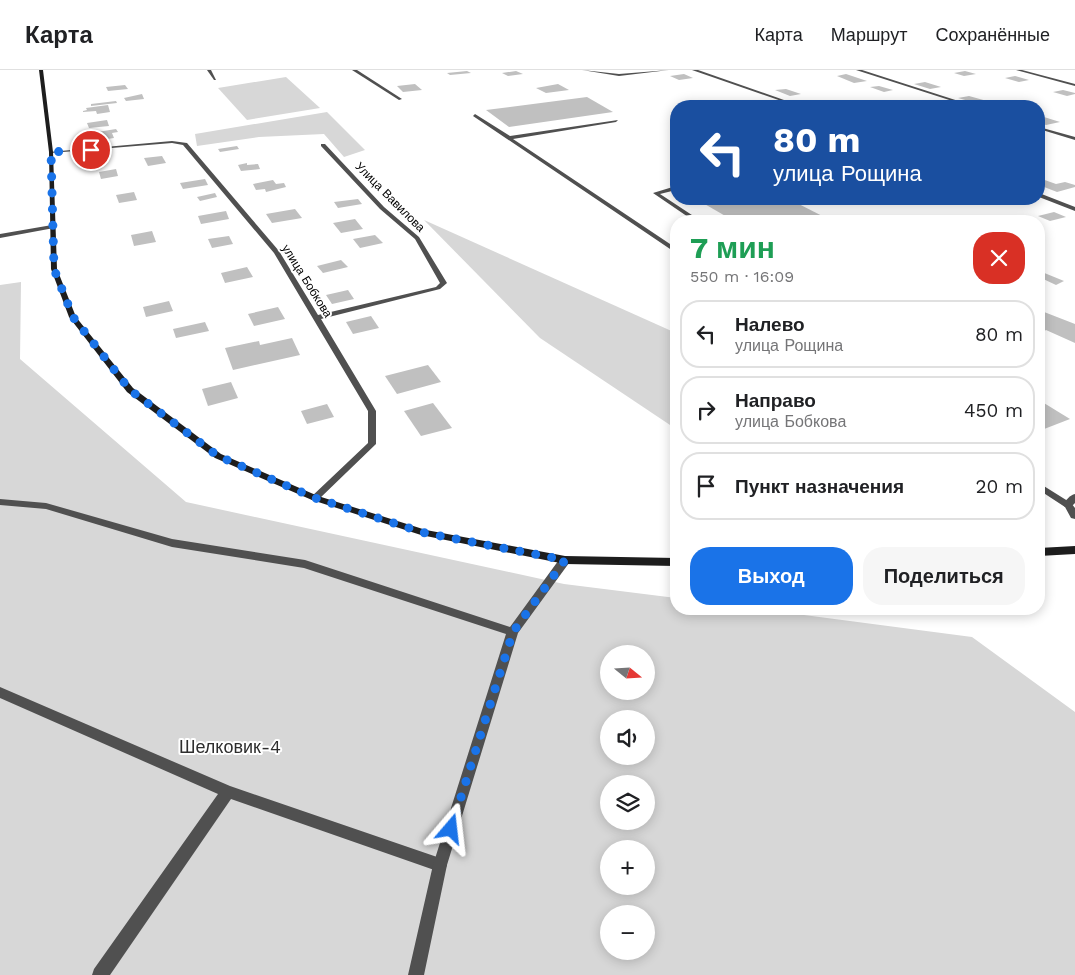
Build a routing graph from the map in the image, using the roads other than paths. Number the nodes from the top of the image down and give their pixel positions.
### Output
1 (41, 70) edge
2 (209, 70) edge
3 (354, 70) edge
4 (584, 70) edge
5 (667, 70) edge
6 (694, 70) edge
7 (858, 70) edge
8 (1018, 70) edge
9 (215, 79) dead end
10 (1075, 84) edge
11 (400, 100) dead end
12 (782, 100) edge
13 (953, 100) edge
14 (475, 115) dead end
15 (616, 121) dead end
16 (1045, 130) edge
17 (508, 138) junction
18 (1075, 139) edge
19 (323, 145) dead end
20 (51, 152) junction
21 (670, 190) edge
22 (1045, 197) edge
23 (670, 202) edge
24 (674, 205) edge
25 (1075, 209) edge
26 (689, 215) edge
27 (52, 227) junction
28 (0, 236) edge
29 (670, 247) edge
30 (316, 318) junction
31 (1045, 489) edge
32 (315, 498) junction
33 (1072, 501) edge
34 (0, 502) edge
35 (1075, 516) edge
36 (1075, 550) edge
37 (1045, 552) edge
38 (565, 560) junction
39 (670, 562) edge
40 (513, 632) junction
41 (0, 692) edge
42 (228, 792) junction
43 (440, 865) junction
44 (100, 975) edge
45 (416, 975) edge

1 - 20 street
2 - 9 street
3 - 11 street
4 - 5 street
6 - 12 street
7 - 13 street
8 - 10 street
14 - 17 street
15 - 17 street
16 - 18 street
17 - 29 street
19 - 30 street, Улица Вавилова
20 - 27 street
20 - 30 street, улица Бобкова
21 - 23 street
22 - 25 street
24 - 26 street
27 - 28 street
27 - 32 street
30 - 32 street, улица Бобкова
31 - 33 street
32 - 38 street
33 - 35 street
34 - 40 street
36 - 37 street
38 - 39 street
38 - 40 street
40 - 43 street
41 - 42 street
42 - 43 street
42 - 44 street
43 - 45 street

